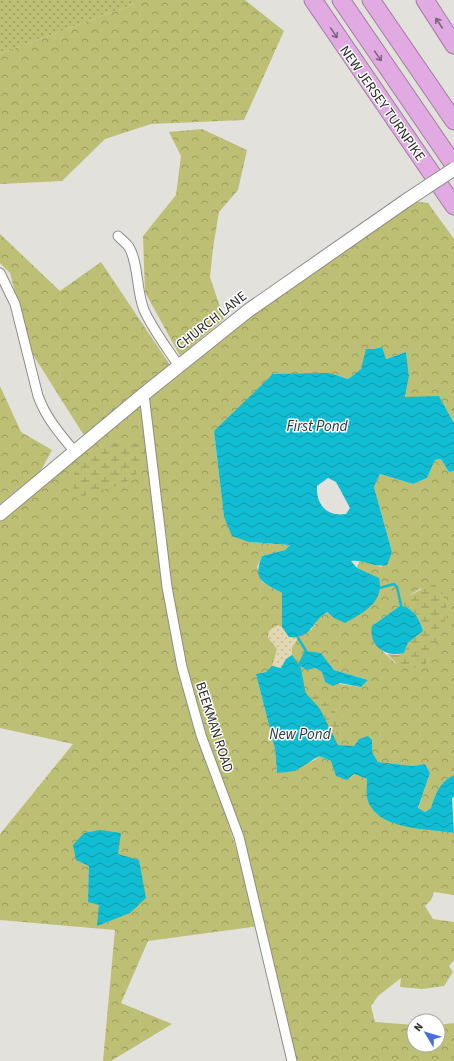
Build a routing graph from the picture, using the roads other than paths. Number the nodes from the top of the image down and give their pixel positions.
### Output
1 (313, 0) edge
2 (340, 0) edge
3 (372, 0) edge
4 (384, 0) edge
5 (425, 0) edge
6 (454, 45) edge
7 (450, 117) edge
8 (454, 166) edge
9 (454, 169) edge
10 (454, 206) edge
11 (118, 236) dead end
12 (0, 273) edge
13 (179, 366) junction
14 (144, 394) junction
15 (75, 452) junction
16 (0, 514) edge
17 (292, 1061) edge

1 -> 10 highway, NEW JERSEY TURNPIKE
2 -> 8 highway, NEW JERSEY TURNPIKE
3 - 7 highway
4 - 7 highway
6 -> 5 highway
9 - 13 street, CHURCH LANE, bridge
11 - 13 street
12 - 15 street
13 - 14 street, CHURCH LANE
14 - 15 street, CHURCH LANE
14 - 17 street, BEEKMAN ROAD
15 - 16 street, CHURCH LANE

